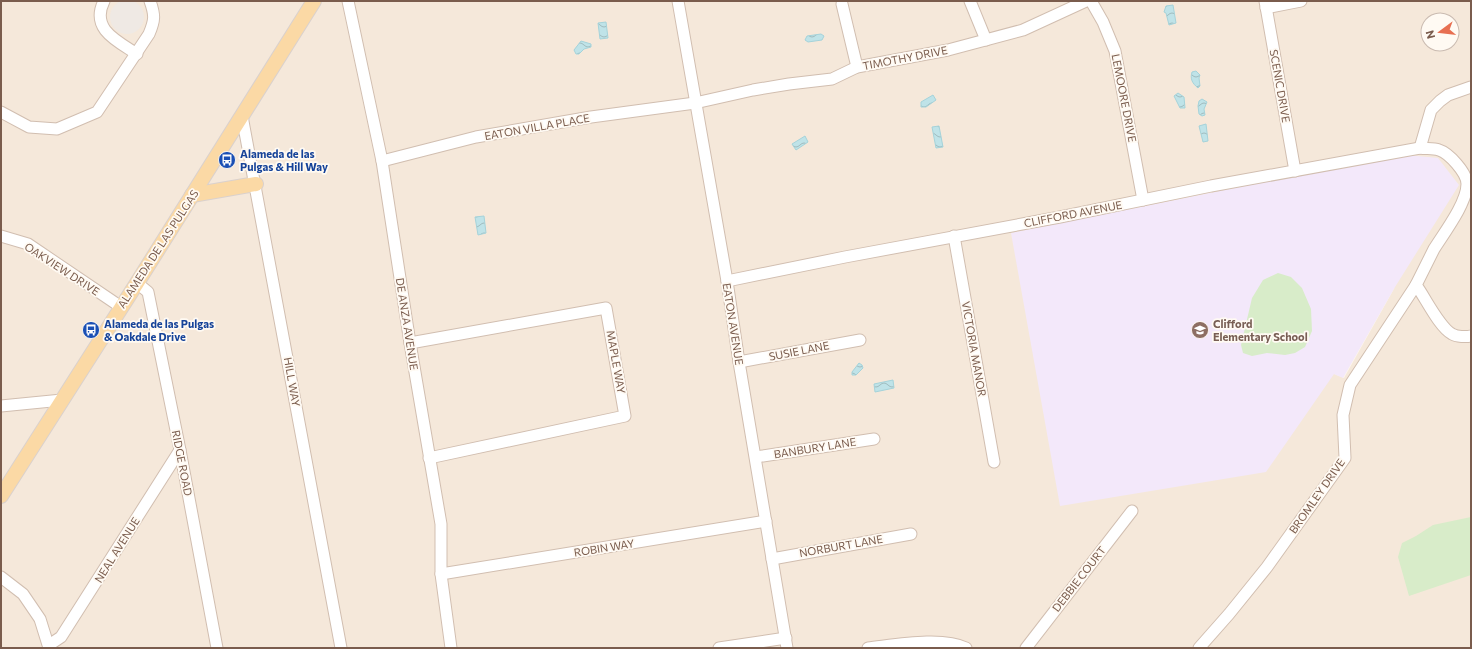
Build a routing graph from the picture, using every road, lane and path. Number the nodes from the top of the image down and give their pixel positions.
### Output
1 (104, 1) edge
2 (150, 1) edge
3 (314, 1) edge
4 (348, 1) edge
5 (678, 1) edge
6 (970, 1) edge
7 (1086, 1) edge
8 (1091, 1) edge
9 (1301, 1) edge
10 (842, 4) dead end
11 (1266, 5) edge
12 (986, 40) junction
13 (137, 54) junction
14 (857, 68) junction
15 (1471, 87) edge
16 (695, 103) junction
17 (1, 112) edge
18 (242, 116) junction
19 (1420, 148) junction
20 (382, 161) junction
21 (1295, 171) junction
22 (256, 184) junction
23 (192, 195) junction
24 (1143, 200) junction
25 (1, 236) edge
26 (954, 236) junction
27 (727, 281) junction
28 (137, 283) junction
29 (1416, 285) junction
30 (121, 307) junction
31 (1471, 336) edge
32 (860, 340) dead end
33 (410, 343) junction
34 (739, 362) junction
35 (62, 400) junction
36 (1, 406) edge
37 (874, 439) dead end
38 (180, 450) junction
39 (756, 457) junction
40 (430, 458) junction
41 (994, 462) dead end
42 (1, 496) edge
43 (1132, 511) dead end
44 (766, 521) junction
45 (911, 534) dead end
46 (772, 559) junction
47 (441, 574) junction
48 (1, 577) edge
49 (786, 643) edge
50 (49, 646) edge
51 (216, 648) edge
52 (341, 648) edge
53 (451, 648) edge
54 (719, 648) edge
55 (868, 648) edge
56 (966, 648) edge
57 (1026, 648) edge
58 (1199, 648) edge

1 - 13 street
2 - 13 street
3 - 18 main road, ALAMEDA DE LAS PULGAS
4 - 20 street, DE ANZA AVENUE
5 - 16 street, EATON AVENUE
6 - 12 street
7 - 12 street, TIMOTHY DRIVE
8 - 24 street, LEMOORE DRIVE
9 - 11 street
10 - 14 street
11 - 21 street, SCENIC DRIVE
12 - 14 street, TIMOTHY DRIVE
13 - 17 street
14 - 16 street, TIMOTHY DRIVE
15 - 19 street
16 - 20 street, EATON VILLA PLACE
16 - 27 street, EATON AVENUE
18 - 22 street, HILL WAY
18 - 23 main road, ALAMEDA DE LAS PULGAS
19 - 21 street, CLIFFORD AVENUE
19 - 29 street, BROMLEY DRIVE
20 - 33 street, DE ANZA AVENUE
21 - 24 street, CLIFFORD AVENUE
22 - 23 main road
22 - 52 street, HILL WAY
23 - 28 main road, ALAMEDA DE LAS PULGAS
24 - 26 street, CLIFFORD AVENUE
25 - 30 street, OAKVIEW DRIVE
26 - 27 street, CLIFFORD AVENUE
26 - 41 street, VICTORIA MANOR
27 - 34 street, EATON AVENUE
28 - 30 main road, ALAMEDA DE LAS PULGAS
28 - 38 street, RIDGE ROAD
29 - 31 street
29 - 58 street, BROMLEY DRIVE
30 - 35 main road, ALAMEDA DE LAS PULGAS
32 - 34 street, SUSIE LANE
33 - 40 street, DE ANZA AVENUE
33 - 40 street, MAPLE WAY
34 - 39 street, EATON AVENUE
35 - 36 street
35 - 42 main road, ALAMEDA DE LAS PULGAS
37 - 39 street, BANBURY LANE
38 - 50 street, NEAL AVENUE
38 - 51 street, RIDGE ROAD
39 - 44 street, EATON AVENUE
40 - 47 street, DE ANZA AVENUE
43 - 57 street, DEBBIE COURT
44 - 46 street, EATON AVENUE
44 - 47 street, ROBIN WAY
45 - 46 street, NORBURT LANE
46 - 49 street, EATON AVENUE
47 - 53 street, DE ANZA AVENUE
48 - 50 street
49 - 54 street
55 - 56 street

